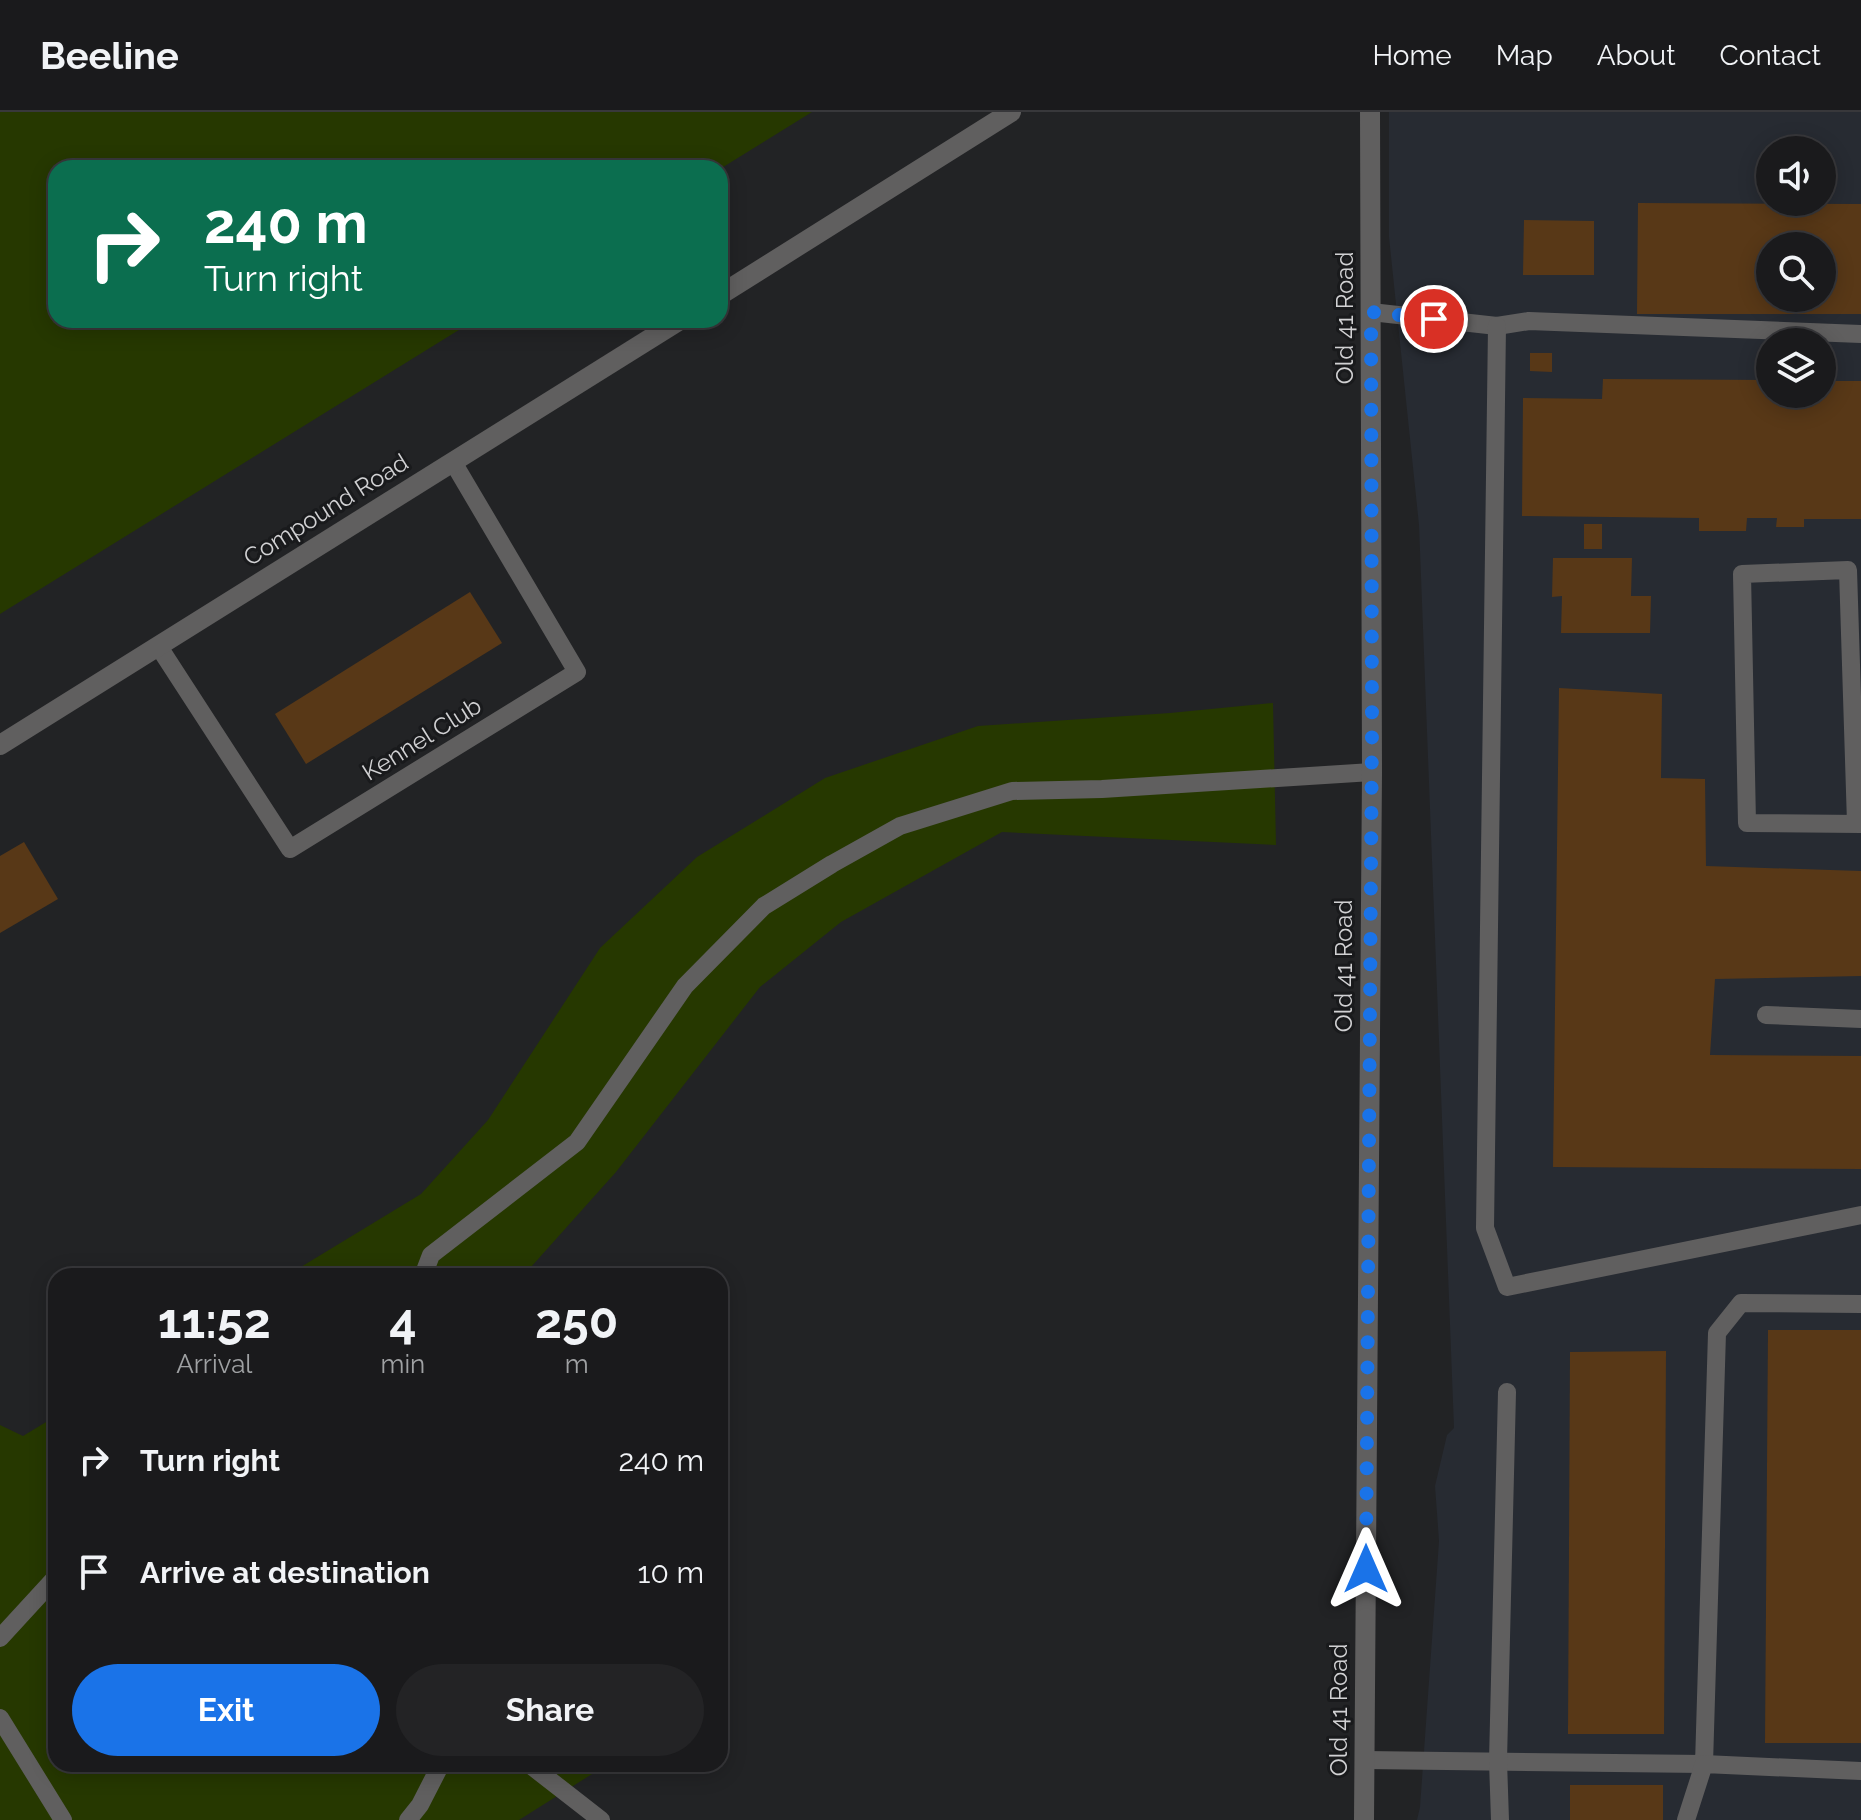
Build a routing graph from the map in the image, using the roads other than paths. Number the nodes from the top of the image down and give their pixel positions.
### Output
1 (1011, 112) edge
2 (1370, 112) edge
3 (728, 290) edge
4 (1371, 312) junction
5 (1497, 326) junction
6 (667, 328) edge
7 (1861, 334) edge
8 (453, 462) junction
9 (159, 647) junction
10 (0, 745) edge
11 (1372, 772) junction
12 (1858, 824) edge
13 (1766, 1015) dead end
14 (1861, 1019) edge
15 (1861, 1215) edge
16 (426, 1268) edge
17 (1861, 1304) edge
18 (1507, 1392) dead end
19 (48, 1586) edge
20 (0, 1638) edge
21 (0, 1718) edge
22 (1365, 1760) junction
23 (1498, 1761) junction
24 (1704, 1764) junction
25 (1861, 1771) edge
26 (437, 1772) edge
27 (539, 1772) edge
28 (63, 1820) edge
29 (408, 1820) edge
30 (601, 1820) edge
31 (1364, 1820) edge
32 (1500, 1820) edge
33 (1686, 1820) edge

1 - 3 street
2 - 4 street, Old 41 Road
4 - 5 lane
4 - 11 street, Old 41 Road
5 - 7 lane
5 - 15 lane
6 - 8 street, Compound Road
8 - 9 street, Compound Road
8 - 9 lane, Kennel Club
9 - 10 street, Compound Road
11 - 16 lane
11 - 22 street, Old 41 Road
12 - 12 lane
13 - 14 lane
17 - 24 lane
18 - 23 lane
19 - 20 lane
21 - 28 lane
22 - 23 lane
22 - 31 street, Old 41 Road
23 - 24 lane
23 - 32 lane
24 - 25 lane
24 - 33 lane
26 - 29 lane
27 - 30 lane

